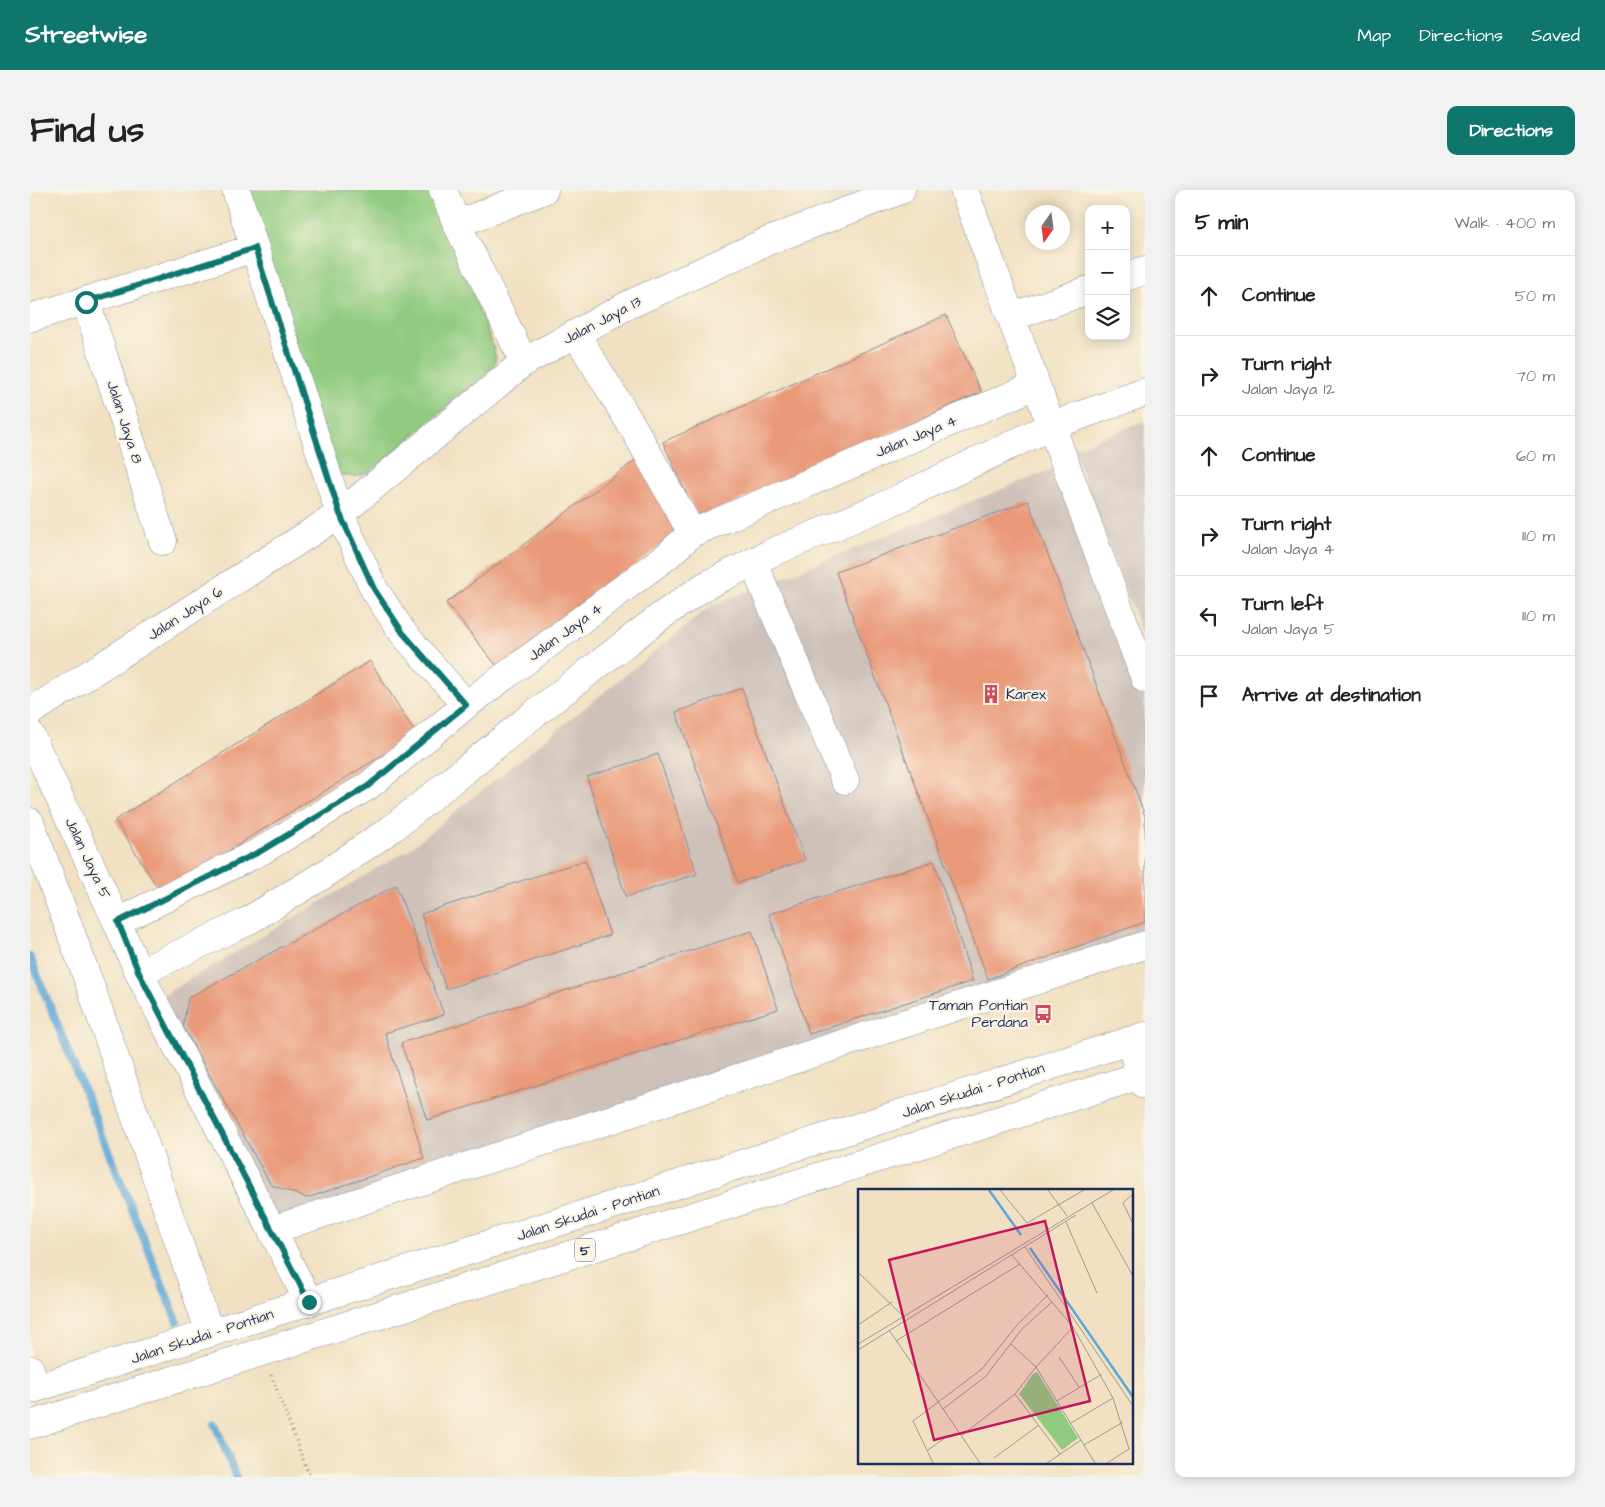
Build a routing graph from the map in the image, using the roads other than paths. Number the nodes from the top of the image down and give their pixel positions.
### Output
1 (236, 190) edge
2 (443, 190) edge
3 (544, 190) edge
4 (901, 190) edge
5 (964, 190) edge
6 (457, 224) junction
7 (255, 248) junction
8 (1145, 270) edge
9 (1130, 276) edge
10 (1085, 291) edge
11 (86, 302) junction
12 (1011, 317) junction
13 (30, 318) edge
14 (576, 334) junction
15 (524, 362) junction
16 (1036, 385) junction
17 (1145, 392) edge
18 (1051, 426) junction
19 (340, 514) junction
20 (692, 533) junction
21 (163, 542) dead end
22 (753, 562) junction
23 (1145, 679) edge
24 (466, 705) junction
25 (30, 712) edge
26 (30, 734) edge
27 (845, 780) dead end
28 (30, 822) edge
29 (118, 922) junction
30 (1145, 945) edge
31 (139, 973) junction
32 (1137, 1038) edge
33 (1143, 1078) edge
34 (272, 1230) junction
35 (309, 1302) junction
36 (210, 1333) junction
37 (32, 1383) edge
38 (30, 1425) edge

1 - 7 main road
2 - 6 main road
3 - 6 main road
4 - 14 main road, Jalan Jaya 13
5 - 12 main road
6 - 15 main road
7 - 11 main road
7 - 19 main road
8 - 9 main road
10 - 12 main road
11 - 13 main road
11 - 21 main road, Jalan Jaya 8
12 - 16 main road
14 - 15 main road, Jalan Jaya 13
14 - 20 main road
15 - 19 main road, Jalan Jaya 13
16 - 18 main road
16 - 20 main road, Jalan Jaya 4
17 - 18 main road
18 - 22 main road
18 - 23 main road
19 - 24 main road
19 - 25 main road, Jalan Jaya 6
20 - 24 main road, Jalan Jaya 4
22 - 27 main road
22 - 31 main road
24 - 29 main road, Jalan Jaya 4
26 - 29 main road, Jalan Jaya 5
28 - 36 main road
29 - 31 main road, Jalan Jaya 5
30 - 34 main road
31 - 34 main road, Jalan Jaya 5
32 - 33 main road
32 - 35 main road, Jalan Skudai - Pontian / 5
33 - 38 main road, 5
34 - 35 main road, Jalan Jaya 5
35 - 36 main road, Jalan Skudai - Pontian / 5
36 - 37 main road, Jalan Skudai - Pontian / 5

